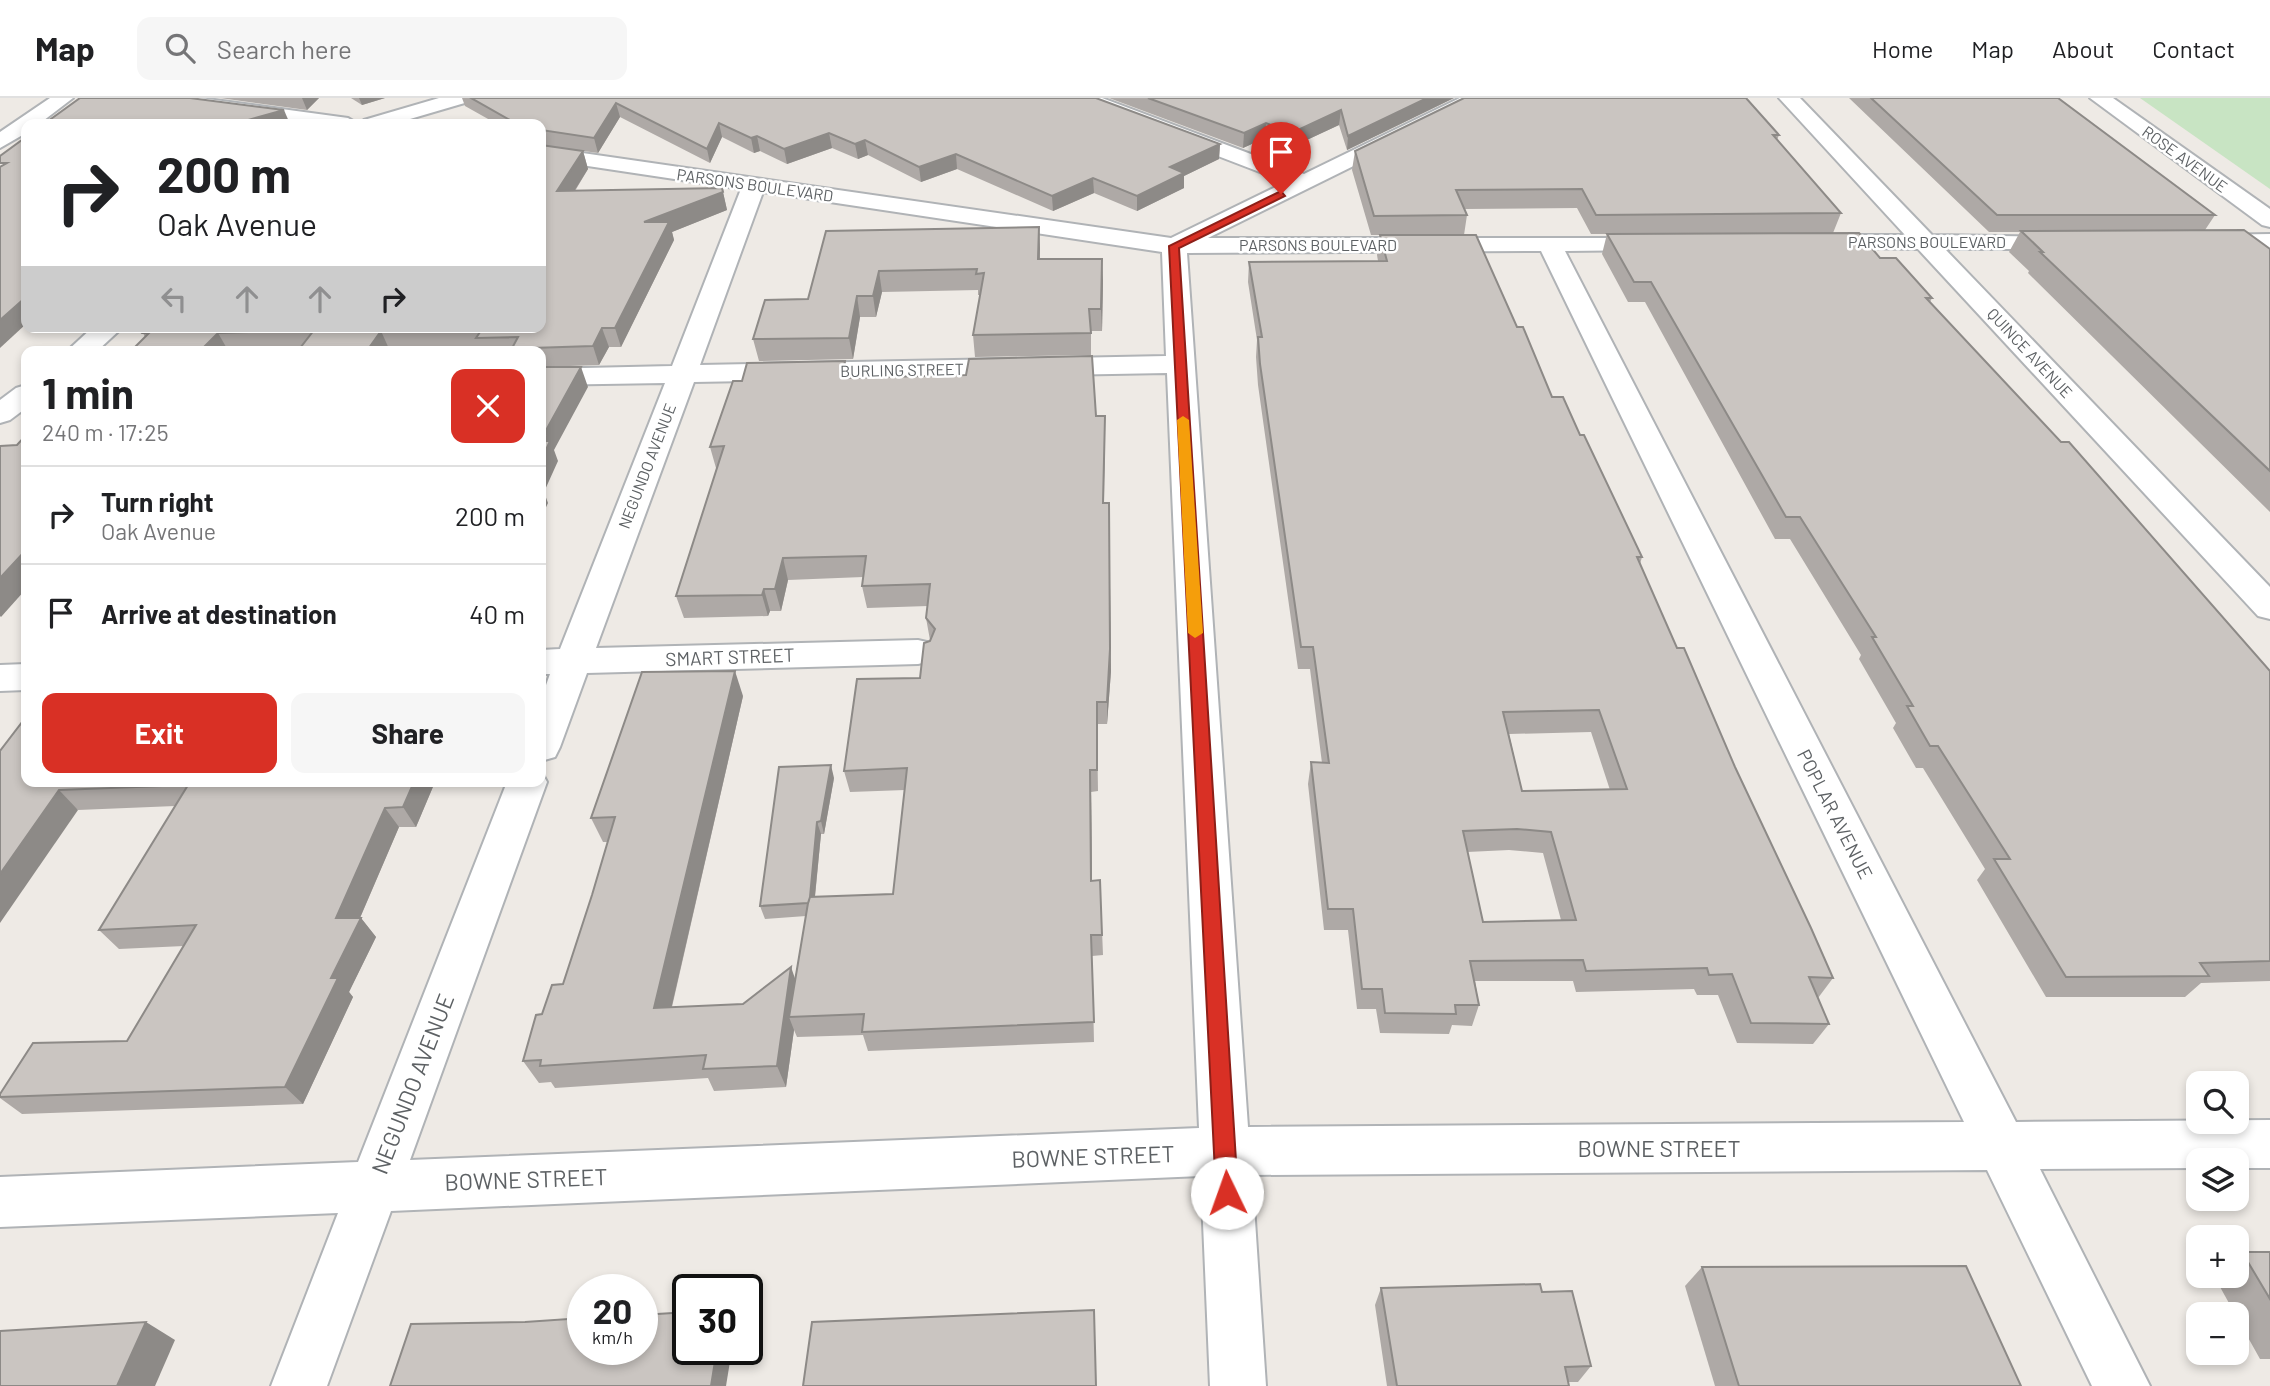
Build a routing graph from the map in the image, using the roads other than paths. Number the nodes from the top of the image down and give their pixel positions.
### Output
1 (63, 98) edge
2 (155, 98) edge
3 (461, 98) edge
4 (1084, 98) edge
5 (1476, 98) edge
6 (1789, 98) edge
7 (2100, 98) edge
8 (33, 119) edge
9 (311, 119) edge
10 (389, 119) edge
11 (21, 127) edge
12 (0, 142) edge
13 (546, 154) edge
14 (1306, 182) junction
15 (754, 186) junction
16 (2270, 220) edge
17 (1792, 242) edge
18 (1926, 242) junction
19 (2093, 242) edge
20 (2190, 242) edge
21 (2270, 242) edge
22 (1549, 243) junction
23 (1684, 243) edge
24 (1174, 246) junction
25 (103, 333) edge
26 (86, 346) edge
27 (1180, 364) junction
28 (682, 374) junction
29 (546, 377) edge
30 (0, 390) edge
31 (21, 391) edge
32 (21, 395) edge
33 (0, 414) edge
34 (2270, 608) edge
35 (918, 652) dead end
36 (557, 662) edge
37 (21, 677) edge
38 (0, 678) edge
39 (546, 720) edge
40 (525, 787) edge
41 (2270, 1144) edge
42 (2002, 1146) junction
43 (1225, 1151) junction
44 (374, 1187) junction
45 (0, 1202) edge
46 (299, 1386) edge
47 (1238, 1386) edge
48 (2122, 1386) edge

1 - 8 street
2 - 9 street
3 - 10 street
4 - 14 street
5 - 14 street
6 - 18 street, QUINCE AVENUE
7 - 16 street, ROSE AVENUE
11 - 12 street
13 - 15 street, PARSONS BOULEVARD
14 - 24 street
15 - 24 street, PARSONS BOULEVARD
15 - 28 street, NEGUNDO AVENUE
17 - 18 street, PARSONS BOULEVARD
18 - 19 street, PARSONS BOULEVARD
18 - 34 street, QUINCE AVENUE
20 - 21 street
22 - 23 street, PARSONS BOULEVARD
22 - 24 street, PARSONS BOULEVARD
22 - 42 street, POPLAR AVENUE
24 - 27 street
25 - 26 street
27 - 28 street, BURLING STREET
27 - 43 street
28 - 29 street, BURLING STREET
28 - 36 street, NEGUNDO AVENUE
30 - 31 street
32 - 33 street
35 - 36 street, SMART STREET
36 - 39 street, NEGUNDO AVENUE
37 - 38 street
40 - 44 street, NEGUNDO AVENUE
41 - 42 street, BOWNE STREET
42 - 43 street, BOWNE STREET
42 - 48 street, POPLAR AVENUE
43 - 44 street, BOWNE STREET
43 - 47 street
44 - 45 street, BOWNE STREET
44 - 46 street, NEGUNDO AVENUE

